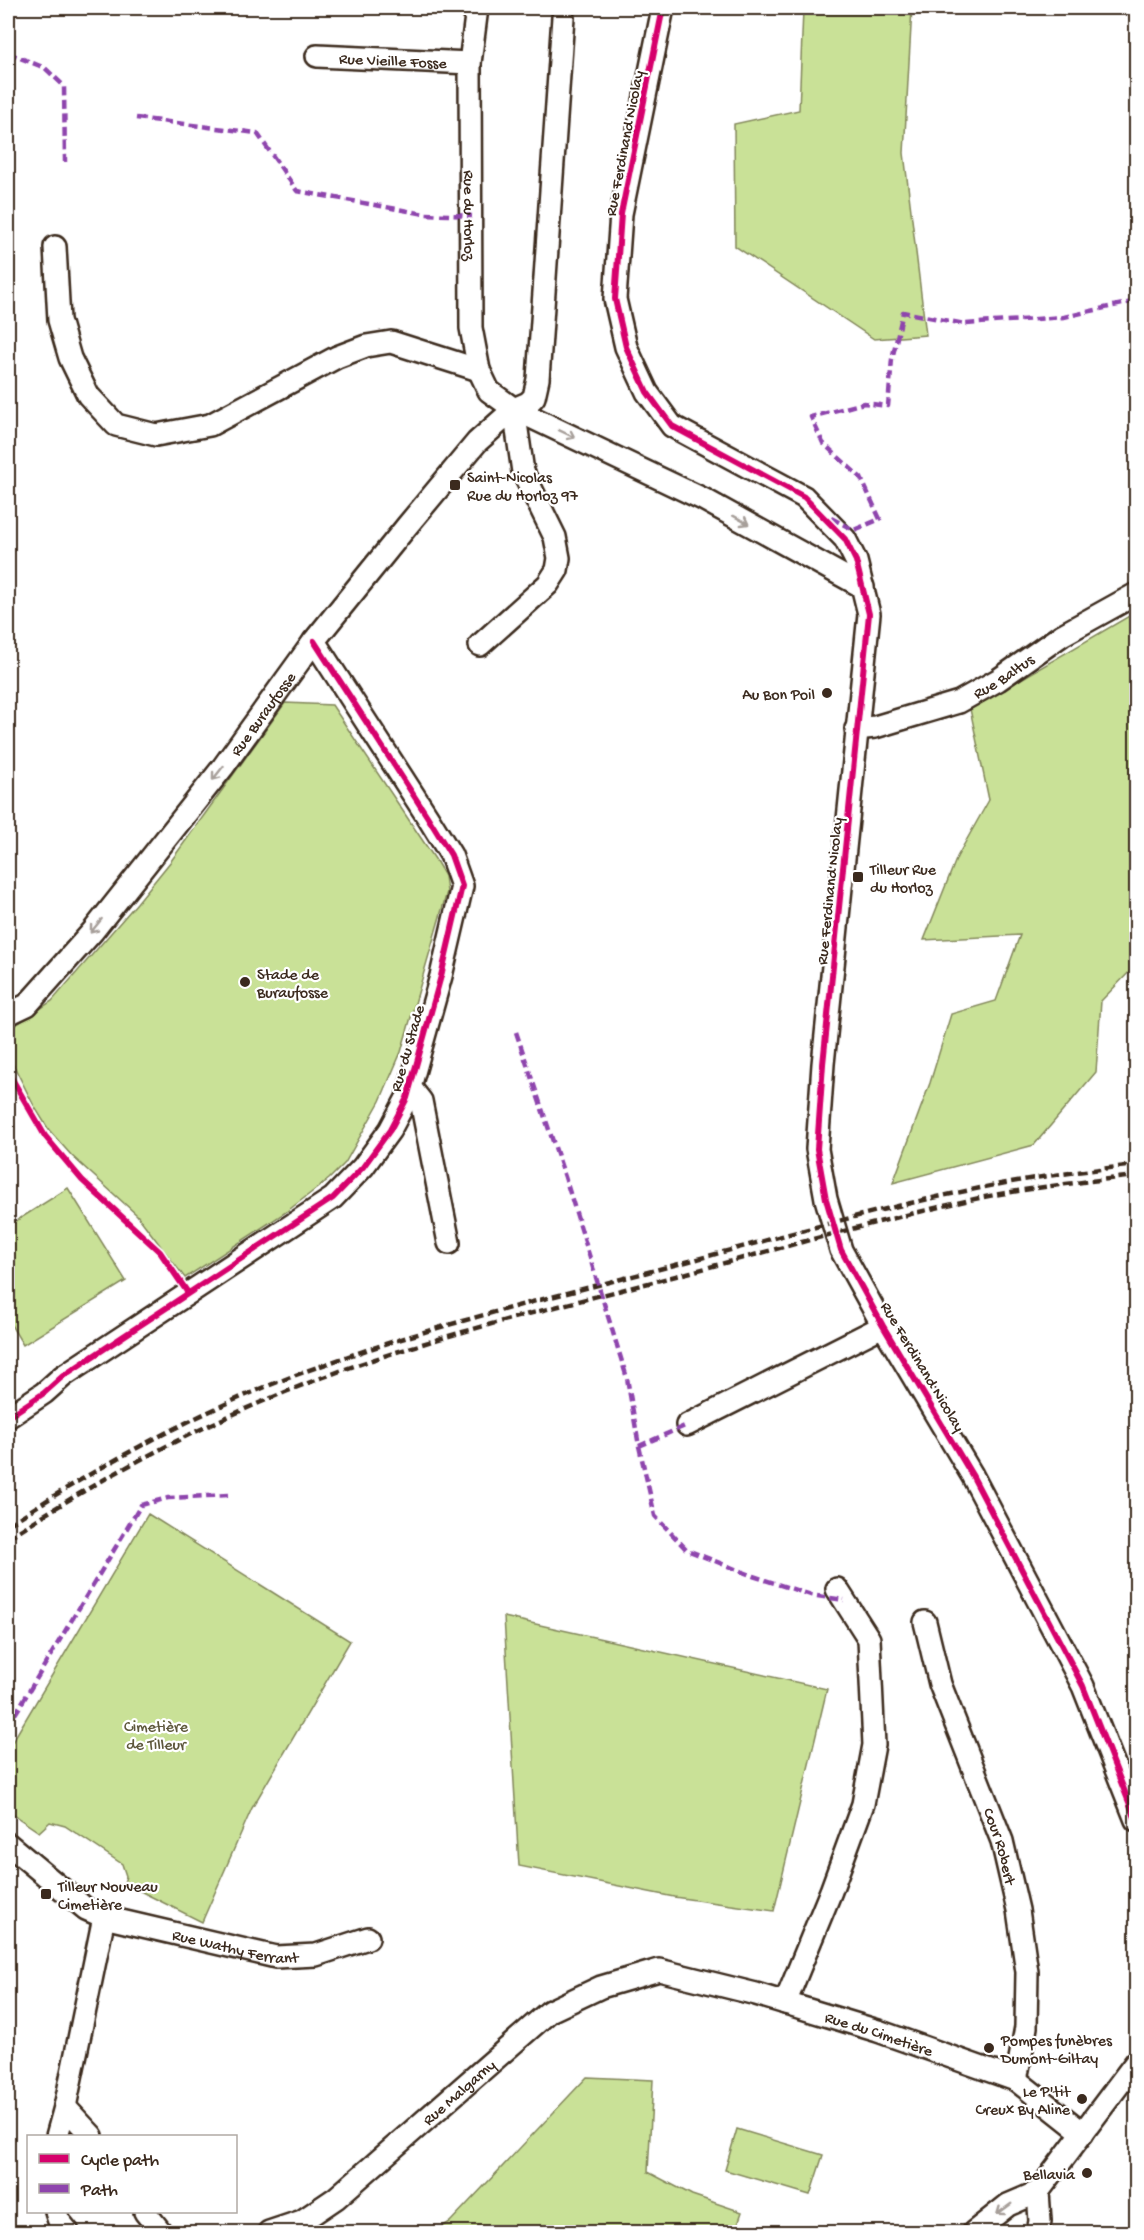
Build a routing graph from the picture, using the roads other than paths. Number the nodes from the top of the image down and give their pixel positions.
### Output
1 (477, 8) edge
2 (663, 8) edge
3 (563, 17) dead end
4 (317, 56) dead end
5 (470, 63) junction
6 (55, 247) dead end
7 (479, 370) junction
8 (514, 408) junction
9 (863, 587) junction
10 (1137, 594) edge
11 (314, 641) junction
12 (480, 645) dead end
13 (856, 729) junction
14 (8, 1014) edge
15 (410, 1087) junction
16 (449, 1243) dead end
17 (883, 1326) junction
18 (8, 1417) edge
19 (687, 1425) dead end
20 (837, 1589) dead end
21 (925, 1622) dead end
22 (1137, 1820) edge
23 (8, 1844) edge
24 (104, 1917) junction
25 (368, 1938) dead end
26 (659, 1970) joint
27 (785, 2003) junction
28 (1137, 2062) edge
29 (1016, 2080) junction
30 (1129, 2086) edge
31 (65, 2107) junction
32 (1083, 2133) junction
33 (57, 2135) edge
34 (91, 2135) edge
35 (1038, 2192) junction
36 (57, 2213) edge
37 (147, 2213) edge
38 (68, 2232) edge
39 (161, 2232) edge
40 (269, 2232) edge
41 (974, 2232) edge
42 (1038, 2232) edge

1 - 5 street, Rue du Horloz
2 - 9 street, Rue Ferdinand Nicolay
3 - 8 street
4 - 5 street, Rue Vieille Fosse
5 - 7 street, Rue du Horloz
6 - 7 street
7 - 8 street, Rue du Horloz
8 -> 9 street, Rue du Horloz
8 - 11 street, Rue Buraufosse
8 - 12 street
9 - 13 street, Rue Ferdinand Nicolay
10 - 13 street, Rue Baltus
11 -> 14 street, Rue Buraufosse
11 - 15 street, Rue du Stade
13 - 17 street, Rue Ferdinand Nicolay
15 - 16 street
15 - 18 street, Rue du Stade
17 - 19 street
17 - 22 street, Rue Ferdinand Nicolay
20 - 27 street
21 - 29 street, Cour Robert
23 - 24 street
24 - 25 street, Rue Wathy Ferrant
24 - 31 street
26 - 27 street, Rue du Cimetière
26 - 40 street, Rue Malgarny
27 - 29 street, Rue du Cimetière
28 - 30 street
29 - 32 street, Rue du Cimetière
30 - 32 street
31 - 33 street
31 - 34 street
32 - 35 street
35 -> 41 street
35 - 42 street
36 - 38 street
37 - 39 street

